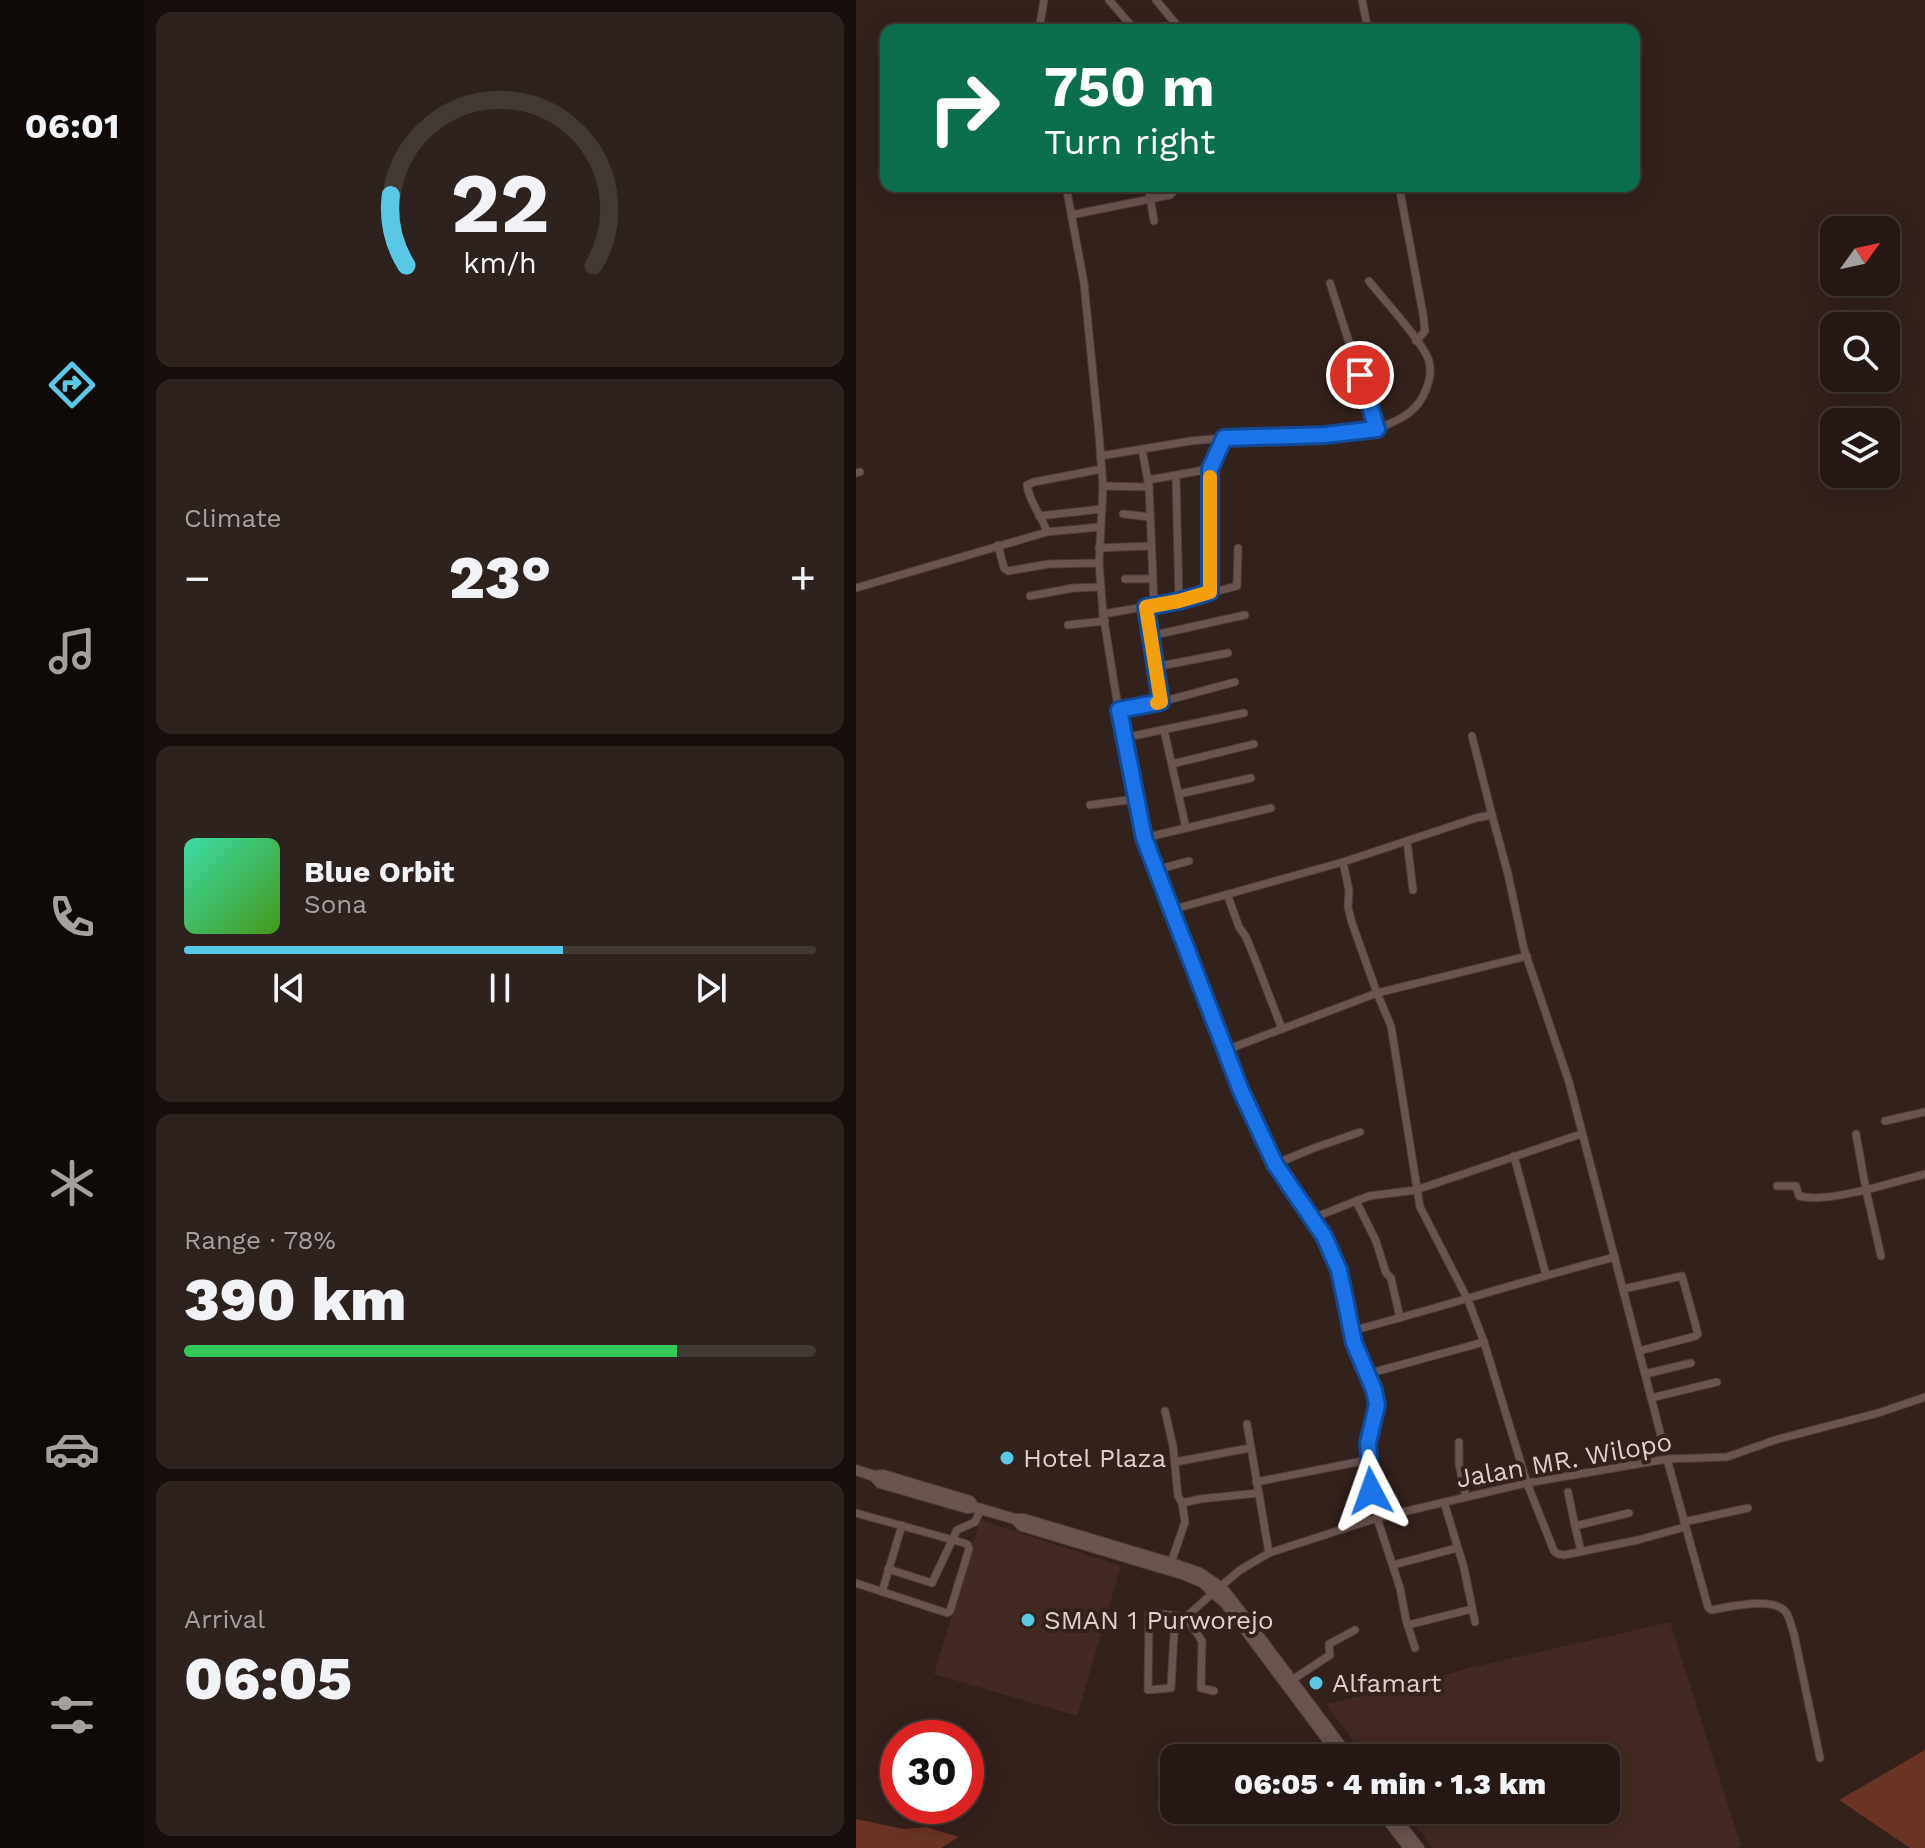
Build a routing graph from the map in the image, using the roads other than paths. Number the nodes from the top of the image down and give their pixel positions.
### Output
1 (1044, 0) edge
2 (1109, 0) edge
3 (1156, 0) edge
4 (1362, 0) edge
5 (1040, 24) edge
6 (1130, 24) edge
7 (1176, 24) edge
8 (1367, 24) edge
9 (1067, 192) edge
10 (1150, 192) edge
11 (1173, 192) edge
12 (1400, 192) edge
13 (1151, 198) junction
14 (1071, 215) junction
15 (1154, 221) dead end
16 (1369, 281) dead end
17 (1330, 283) dead end
18 (1416, 341) junction
19 (1377, 429) junction
20 (1224, 438) junction
21 (1142, 449) junction
22 (1100, 456) junction
23 (1102, 469) junction
24 (1210, 469) junction
25 (1176, 476) junction
26 (1148, 483) junction
27 (1103, 486) junction
28 (1102, 509) junction
29 (1123, 514) dead end
30 (1039, 516) junction
31 (1150, 517) junction
32 (1100, 527) junction
33 (1047, 532) junction
34 (998, 545) junction
35 (1151, 546) junction
36 (1099, 548) junction
37 (1238, 548) dead end
38 (1099, 563) junction
39 (1125, 579) dead end
40 (1152, 579) junction
41 (1101, 587) junction
42 (856, 588) edge
43 (1210, 592) junction
44 (1030, 596) dead end
45 (1179, 601) junction
46 (1150, 606) junction
47 (1245, 615) dead end
48 (1104, 618) junction
49 (1068, 625) dead end
50 (1150, 636) junction
51 (1228, 653) dead end
52 (1155, 667) junction
53 (1235, 682) dead end
54 (1161, 702) junction
55 (1119, 710) junction
56 (1244, 713) dead end
57 (1164, 730) junction
58 (1472, 736) dead end
59 (1123, 738) junction
60 (1254, 744) dead end
61 (1172, 764) junction
62 (1251, 778) dead end
63 (1179, 794) junction
64 (1135, 799) junction
65 (1090, 805) dead end
66 (1271, 808) dead end
67 (1492, 815) junction
68 (1186, 828) junction
69 (1144, 838) junction
70 (1407, 841) junction
71 (1189, 861) dead end
72 (1343, 862) junction
73 (1156, 870) junction
74 (1413, 890) dead end
75 (1227, 894) junction
76 (1171, 910) junction
77 (1527, 956) junction
78 (1377, 993) junction
79 (1282, 1029) junction
80 (1226, 1050) junction
81 (1925, 1112) edge
82 (1885, 1121) dead end
83 (1360, 1132) dead end
84 (1581, 1134) junction
85 (1856, 1134) dead end
86 (1514, 1156) junction
87 (1275, 1164) junction
88 (1925, 1174) edge
89 (1777, 1186) dead end
90 (1416, 1190) junction
91 (1866, 1190) junction
92 (1356, 1201) junction
93 (1313, 1218) junction
94 (1881, 1256) dead end
95 (1615, 1257) junction
96 (1546, 1275) junction
97 (1623, 1289) junction
98 (1468, 1300) junction
99 (1400, 1318) junction
100 (1351, 1331) junction
101 (1484, 1342) junction
102 (1639, 1351) junction
103 (1691, 1363) dead end
104 (1367, 1374) junction
105 (1645, 1374) junction
106 (1717, 1382) dead end
107 (1925, 1397) edge
108 (1651, 1398) junction
109 (1165, 1411) dead end
110 (1247, 1424) dead end
111 (1459, 1442) dead end
112 (1250, 1448) junction
113 (1667, 1459) junction
114 (1368, 1460) junction
115 (1175, 1462) junction
116 (856, 1470) edge
117 (1256, 1482) junction
118 (1527, 1483) junction
119 (1568, 1492) dead end
120 (1259, 1493) junction
121 (1466, 1497) junction
122 (1444, 1502) junction
123 (1182, 1503) junction
124 (977, 1508) junction
125 (1748, 1508) dead end
126 (1629, 1513) dead end
127 (857, 1514) edge
128 (1377, 1518) junction
129 (1015, 1519) junction
130 (856, 1524) edge
131 (1684, 1524) junction
132 (902, 1525) junction
133 (1575, 1526) junction
134 (952, 1539) junction
135 (1457, 1548) junction
136 (1581, 1551) junction
137 (1269, 1553) junction
138 (1171, 1563) junction
139 (1393, 1565) junction
140 (888, 1569) junction
141 (1205, 1580) junction
142 (856, 1583) edge
143 (1217, 1589) junction
144 (882, 1592) junction
145 (1472, 1609) junction
146 (1175, 1616) junction
147 (1186, 1617) junction
148 (1475, 1622) dead end
149 (1408, 1625) junction
150 (1355, 1630) dead end
151 (1415, 1648) dead end
152 (1292, 1680) junction
153 (1214, 1691) dead end
154 (1313, 1714) junction
155 (1332, 1744) edge
156 (1338, 1744) edge
157 (1820, 1758) dead end
158 (1391, 1824) edge
159 (1400, 1824) edge
160 (1409, 1848) edge
161 (1419, 1848) edge

1 - 5 street
2 - 6 street
3 - 7 street
4 - 8 street
9 - 14 street
10 - 13 street
11 - 13 street
12 - 18 street
13 - 14 street
13 - 15 street
14 - 22 street
16 - 18 street
17 - 19 street
18 - 19 street
19 - 20 street
20 - 21 street
20 - 24 street
21 - 22 street
21 - 26 street
22 - 23 street
23 - 27 street
23 - 30 street
24 - 25 street
24 - 43 street
25 - 26 street
25 - 45 street
26 - 27 street
26 - 31 street
27 - 28 street
28 - 30 street
28 - 32 street
29 - 31 street
30 - 33 street
31 - 35 street
32 - 33 street
32 - 36 street
33 - 34 street
34 - 38 street
34 - 42 street
35 - 36 street
35 - 40 street
36 - 38 street
37 - 43 street
38 - 41 street
39 - 40 street
40 - 46 street
41 - 44 street
41 - 48 street
43 - 45 street
45 - 46 street
46 - 48 street
46 - 50 street
47 - 50 street
48 - 49 street
48 - 55 street
50 - 52 street
51 - 52 street
52 - 54 street
53 - 54 street
54 - 55 street
55 - 59 street
56 - 57 street
57 - 59 street
57 - 61 street
58 - 67 street
59 - 64 street
60 - 61 street
61 - 63 street
62 - 63 street
63 - 68 street
64 - 65 street
64 - 69 street
66 - 68 street
67 - 70 street
67 - 77 street
68 - 69 street
69 - 73 street
70 - 72 street
70 - 74 street
71 - 73 street
72 - 75 street
72 - 78 street
73 - 76 street
75 - 76 street
75 - 79 street
76 - 80 street
77 - 78 street
77 - 84 street
78 - 79 street
78 - 90 street
79 - 80 street
80 - 87 street
81 - 82 street
83 - 87 street
84 - 86 street
84 - 95 street
85 - 91 street
86 - 90 street
86 - 96 street
87 - 93 street
88 - 91 street
89 - 91 street
90 - 92 street
90 - 98 street
91 - 94 street
92 - 93 street
92 - 99 street
93 - 100 street
95 - 96 street
95 - 97 street
96 - 98 street
97 - 102 street
97 - 102 street
98 - 99 street
98 - 101 street
99 - 100 street
100 - 104 street
101 - 104 street
101 - 118 street
102 - 105 street
103 - 105 street
104 - 114 street
105 - 108 street
106 - 108 street
107 - 113 street, Jalan MR. Wilopo
108 - 113 street
109 - 115 street
110 - 112 street
111 - 121 street
112 - 115 street
112 - 117 street
113 - 118 street, Jalan MR. Wilopo
113 - 131 street
114 - 117 street
114 - 128 street
115 - 123 street
116 - 124 main road
117 - 120 street
118 - 121 street, Jalan MR. Wilopo
118 - 136 street
119 - 133 street
120 - 123 street
120 - 137 street
121 - 122 street, Jalan MR. Wilopo
122 - 128 street, Jalan MR. Wilopo
122 - 135 street
123 - 138 street
124 - 129 main road
124 - 134 street
125 - 131 street
126 - 133 street
127 - 130 street
127 - 132 street
128 - 137 street, Jalan MR. Wilopo
128 - 139 street
129 - 138 main road
129 - 141 main road
131 - 136 street
131 - 157 street
132 - 134 street
132 - 140 street
133 - 136 street
134 - 140 street
134 - 144 street
135 - 139 street
135 - 145 street
137 - 143 street, Jalan MR. Wilopo
138 - 141 main road
139 - 149 street
140 - 144 street
141 - 143 main road
142 - 144 street
143 - 147 street, Jalan MR. Wilopo
143 - 152 main road
143 - 154 main road
145 - 148 street
145 - 149 street
146 - 146 street
146 - 147 street
147 - 153 street
149 - 151 street
150 - 152 street
152 - 154 main road
154 - 155 main road
154 - 156 main road
158 - 160 main road
159 - 161 main road

